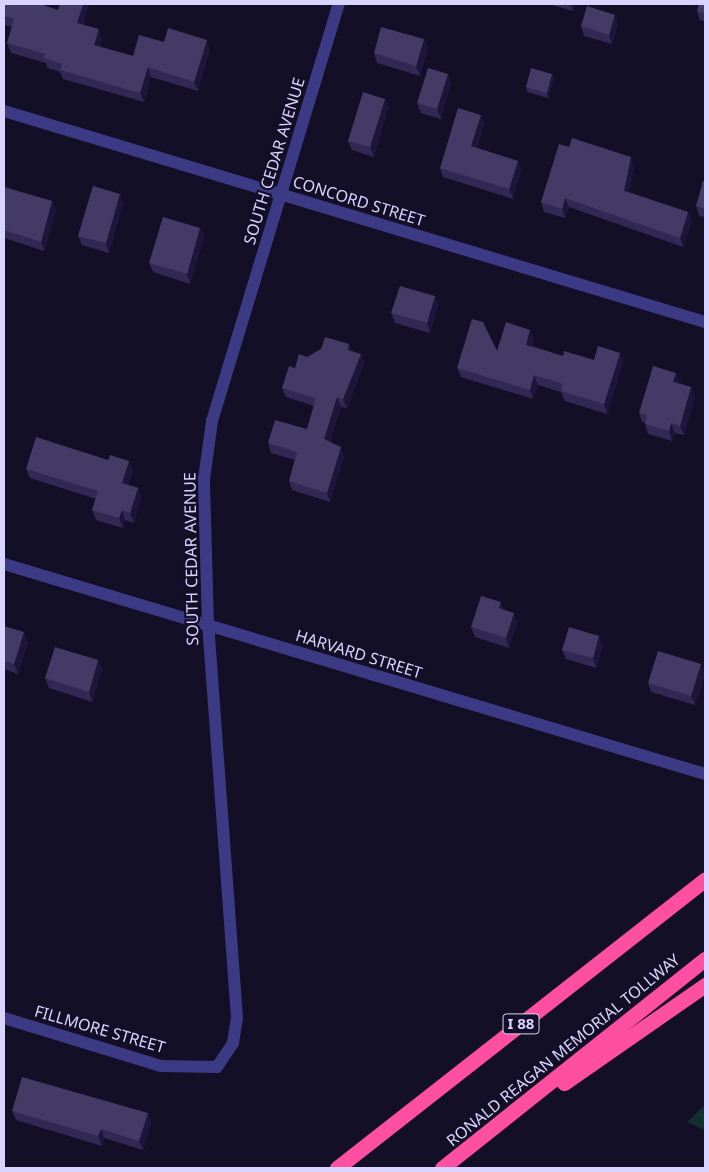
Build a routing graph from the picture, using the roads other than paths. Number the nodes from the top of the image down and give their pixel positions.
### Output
1 (339, 4) edge
2 (4, 111) edge
3 (280, 195) junction
4 (705, 322) edge
5 (4, 564) edge
6 (208, 626) junction
7 (705, 774) edge
8 (705, 879) edge
9 (705, 959) edge
10 (705, 985) edge
11 (4, 1018) edge
12 (217, 1067) joint
13 (445, 1166) edge
14 (337, 1168) edge

1 - 3 street, SOUTH CEDAR AVENUE
2 - 3 street, CONCORD STREET
3 - 4 street, CONCORD STREET
3 - 6 street, SOUTH CEDAR AVENUE
5 - 6 street, HARVARD STREET
6 - 7 street, HARVARD STREET
6 - 12 street, SOUTH CEDAR AVENUE
8 - 14 highway, I 88
9 - 13 highway, RONALD REAGAN MEMORIAL TOLLWAY
10 - 13 highway
11 - 12 street, FILLMORE STREET

